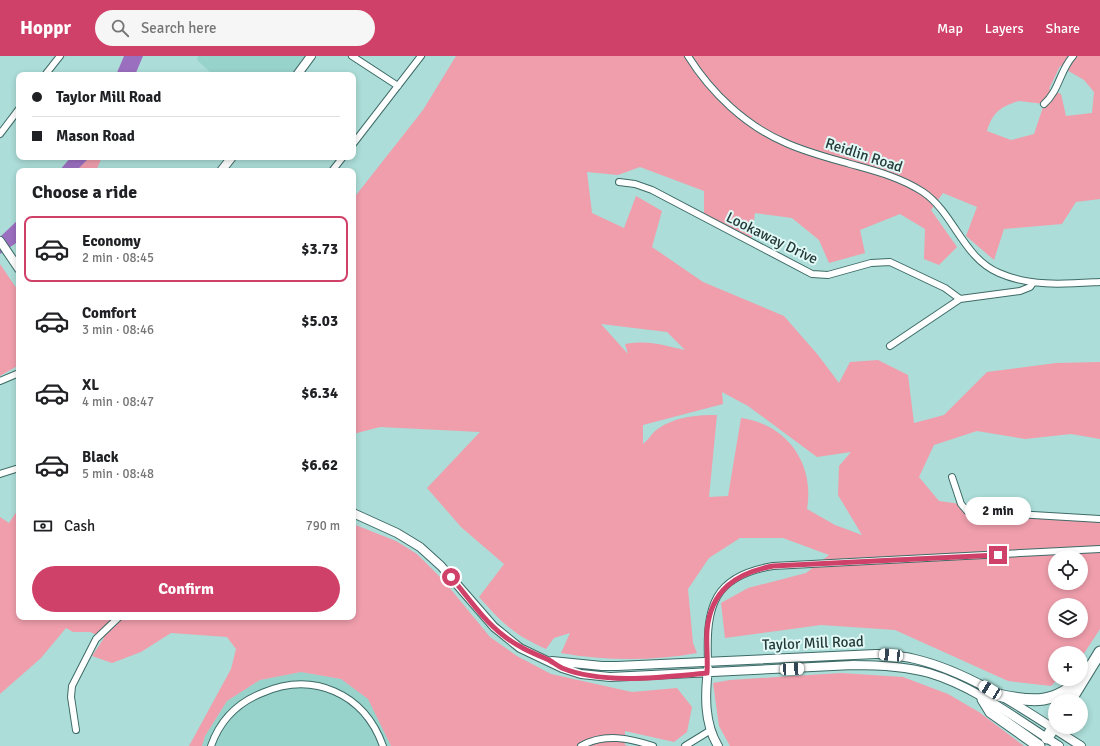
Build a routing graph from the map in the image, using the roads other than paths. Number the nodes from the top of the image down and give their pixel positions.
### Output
1 (60, 56) edge
2 (311, 56) edge
3 (352, 56) edge
4 (421, 56) edge
5 (688, 56) edge
6 (1073, 56) edge
7 (47, 72) edge
8 (299, 72) edge
9 (398, 86) junction
10 (1044, 104) dead end
11 (16, 113) edge
12 (0, 134) edge
13 (356, 140) edge
14 (230, 160) edge
15 (341, 160) edge
16 (223, 168) edge
17 (334, 168) edge
18 (619, 182) dead end
19 (0, 241) edge
20 (16, 265) edge
21 (1100, 282) edge
22 (1033, 283) junction
23 (960, 299) junction
24 (890, 346) dead end
25 (16, 374) edge
26 (0, 381) edge
27 (16, 469) edge
28 (0, 474) edge
29 (952, 478) dead end
30 (356, 515) edge
31 (1100, 519) edge
32 (1100, 549) edge
33 (116, 620) edge
34 (1100, 652) edge
35 (549, 660) junction
36 (708, 661) junction
37 (1088, 671) edge
38 (707, 673) junction
39 (1073, 686) edge
40 (998, 695) junction
41 (983, 698) joint
42 (1048, 724) edge
43 (76, 730) dead end
44 (710, 730) junction
45 (1064, 734) edge
46 (1043, 742) edge
47 (211, 746) edge
48 (383, 746) edge
49 (581, 746) edge
50 (653, 746) edge
51 (685, 746) edge
52 (718, 746) edge
53 (1059, 746) edge
54 (1081, 746) edge

1 - 7 street
2 - 8 main road
3 - 9 street
4 - 9 street
5 - 22 street, Reidlin Road
6 - 10 street
9 - 13 street
11 - 12 street
14 - 16 main road
15 - 17 street
18 - 23 street, Lookaway Drive
19 - 20 main road
21 - 22 street, Reidlin Road
22 - 23 street
23 - 24 street
25 - 26 street
27 - 28 street
29 - 31 street
30 - 35 main road, Taylor Mill Road
32 - 36 street
33 - 43 street
34 - 37 highway
35 - 36 main road, Taylor Mill Road
35 - 38 main road, Taylor Mill Road
36 - 38 main road
36 - 40 main road, Taylor Mill Road
38 - 41 main road, Taylor Mill Road
38 - 44 main road
39 - 40 highway
40 - 42 main road, Taylor Mill Road
41 - 46 highway
44 - 51 street
44 - 52 main road
45 - 54 main road, Taylor Mill Road
46 - 53 main road
47 - 48 street
49 - 50 street

